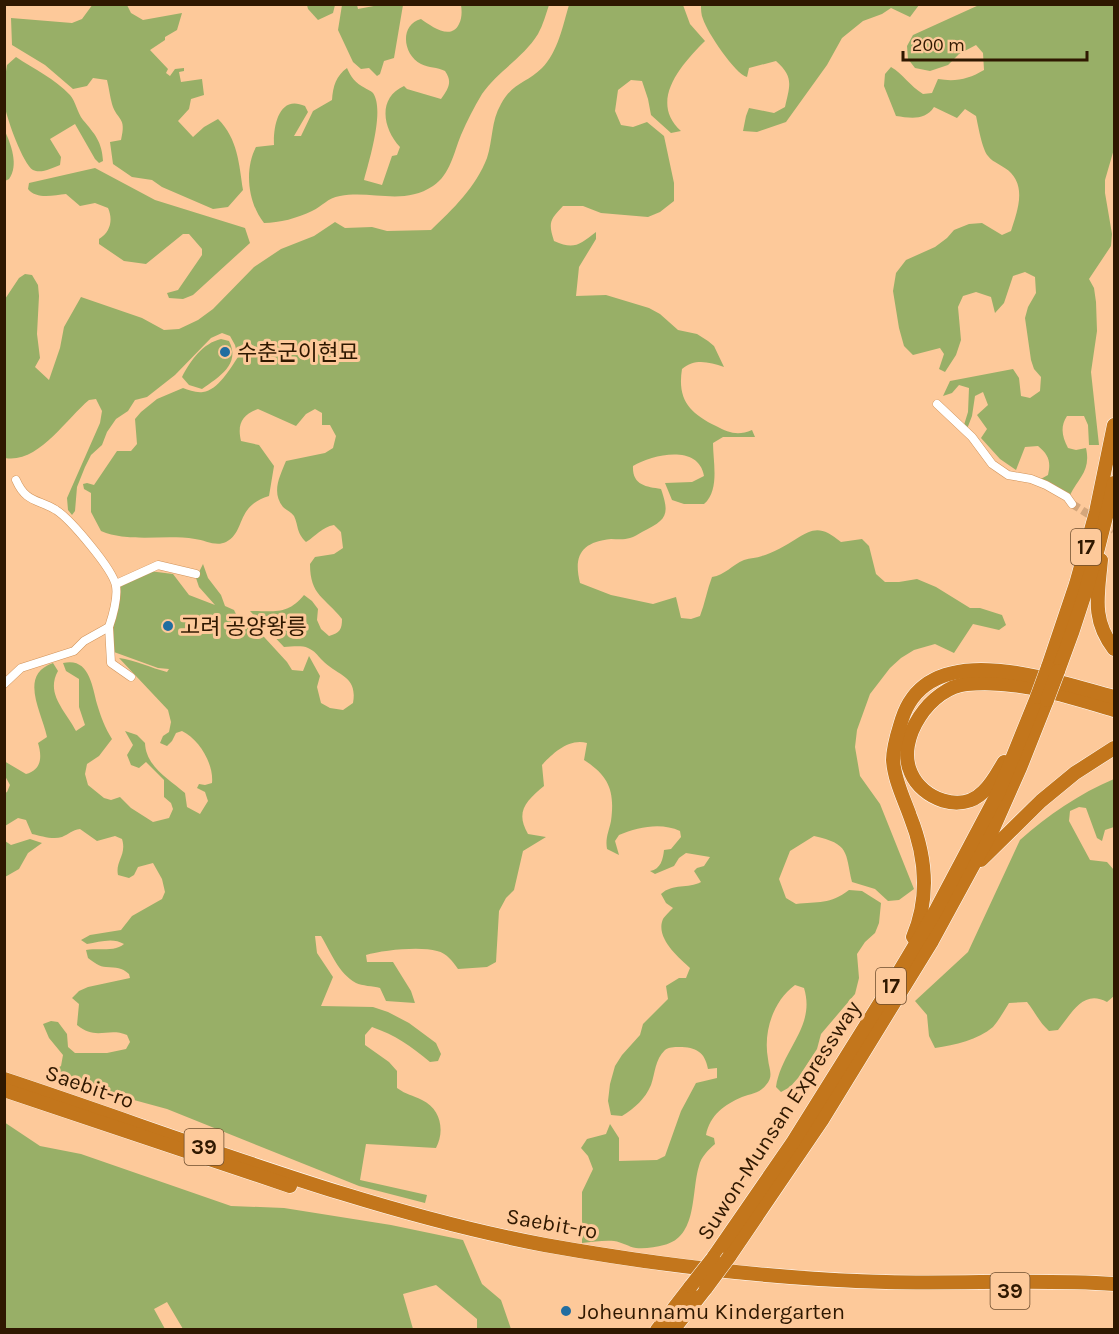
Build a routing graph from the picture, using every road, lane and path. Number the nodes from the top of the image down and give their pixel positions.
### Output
1 (938, 404) dead end
2 (1114, 424) edge
3 (16, 480) dead end
4 (1114, 483) edge
5 (1072, 504) tunnel mouth
6 (1103, 533) junction
7 (196, 574) dead end
8 (116, 584) junction
9 (109, 627) junction
10 (1114, 649) edge
11 (1053, 669) junction
12 (131, 677) dead end
13 (4, 684) edge
14 (1114, 697) edge
15 (1042, 699) junction
16 (1114, 710) edge
17 (1023, 732) junction
18 (1114, 748) edge
19 (973, 868) junction
20 (893, 982) junction
21 (4, 1079) edge
22 (4, 1090) edge
23 (418, 1219) junction
24 (1114, 1284) edge
25 (880, 1286) junction
26 (1114, 1293) edge
27 (657, 1329) edge
28 (673, 1329) edge

1 - 5 street
2 - 11 highway, Suwon-Munsan Expressway / 17
3 - 8 street
4 - 6 highway, Suwon-Munsan Expressway / 17
6 - 10 highway
6 - 11 highway, Suwon-Munsan Expressway / 17
7 - 8 street
8 - 9 street
9 - 12 street
9 - 13 street
11 - 15 highway, Suwon-Munsan Expressway / 17, bridge
14 - 20 highway
15 - 17 highway, Suwon-Munsan Expressway / 17
15 - 19 highway, Suwon-Munsan Expressway / 17
16 - 17 highway
17 - 20 highway, Suwon-Munsan Expressway / 17
18 - 19 highway
19 - 28 highway, Suwon-Munsan Expressway / 17, bridge
20 - 27 highway, Suwon-Munsan Expressway / 17, bridge
21 - 23 highway, Saebit-ro / 39
22 - 23 highway, Saebit-ro / 39
23 - 25 highway, Saebit-ro / 39
24 - 25 highway, Saebit-ro / 39
25 - 26 highway, Saebit-ro / 39

